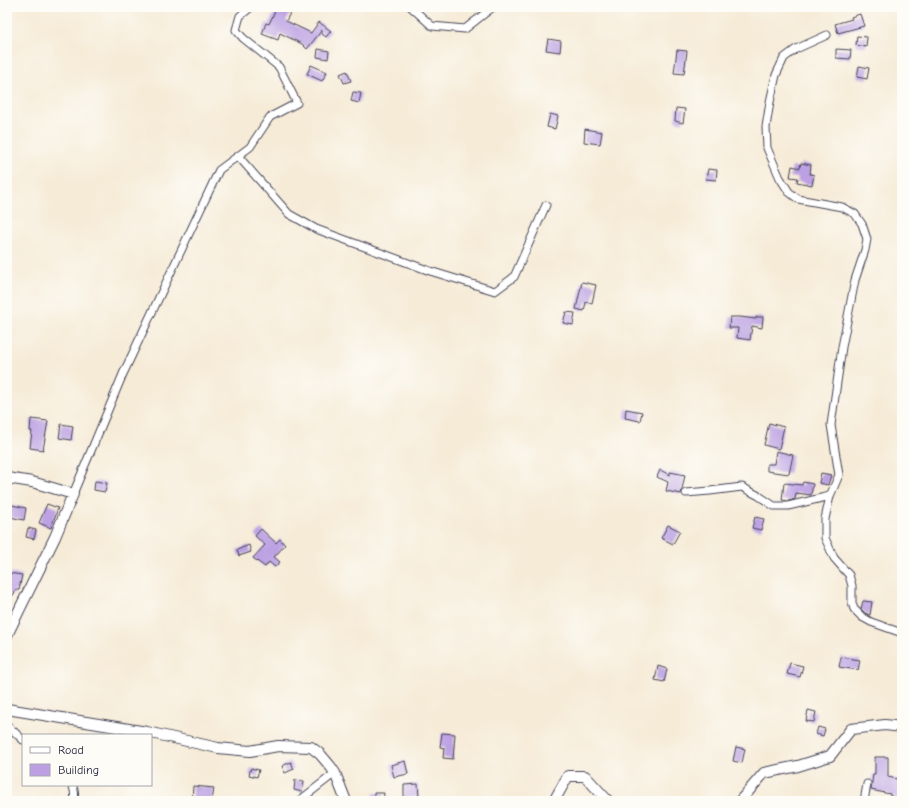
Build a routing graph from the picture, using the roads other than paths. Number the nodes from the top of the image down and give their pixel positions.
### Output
1 (251, 7) edge
2 (411, 7) edge
3 (493, 7) edge
4 (827, 35) dead end
5 (238, 156) junction
6 (546, 205) dead end
7 (7, 478) edge
8 (686, 493) dead end
9 (73, 494) junction
10 (830, 496) junction
11 (902, 633) edge
12 (7, 635) edge
13 (7, 709) edge
14 (7, 725) edge
15 (902, 727) edge
16 (22, 739) edge
17 (335, 773) junction
18 (867, 784) dead end
19 (72, 786) edge
20 (74, 801) edge
21 (299, 801) edge
22 (346, 801) edge
23 (554, 801) edge
24 (608, 801) edge
25 (740, 801) edge
26 (864, 801) edge

1 - 5 street
2 - 3 street
4 - 10 street
5 - 6 street
5 - 9 street
7 - 9 main road
8 - 10 street
9 - 12 main road
10 - 11 street
13 - 17 main road
14 - 16 street
15 - 25 main road
17 - 21 street
17 - 22 main road
18 - 26 street
19 - 20 street
23 - 24 main road

